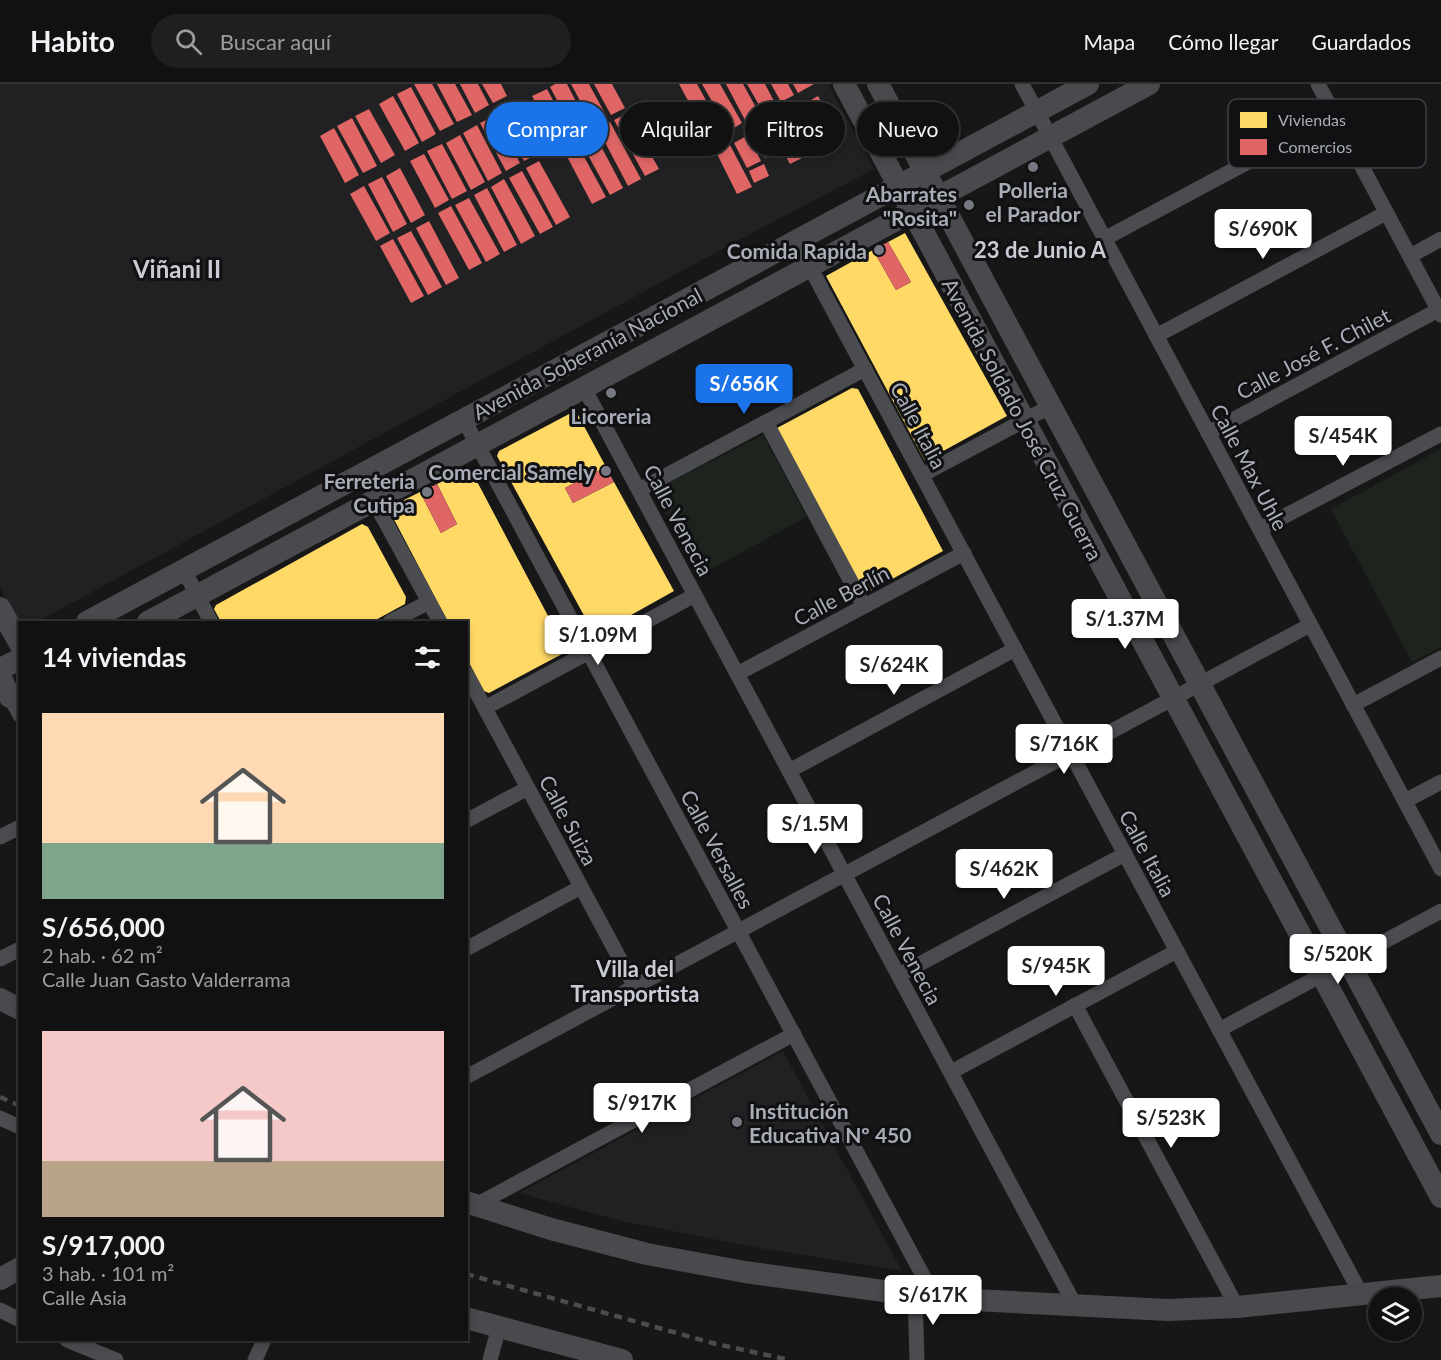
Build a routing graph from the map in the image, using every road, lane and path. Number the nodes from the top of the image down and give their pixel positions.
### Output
1 (844, 84) edge
2 (878, 84) edge
3 (1022, 84) edge
4 (1088, 84) edge
5 (1149, 84) edge
6 (1317, 84) edge
7 (1325, 99) edge
8 (1036, 112) junction
9 (1050, 138) junction
10 (1237, 168) edge
11 (1362, 168) edge
12 (925, 172) junction
13 (898, 186) junction
14 (939, 197) junction
15 (912, 212) junction
16 (1386, 213) junction
17 (1104, 239) junction
18 (1441, 239) edge
19 (796, 241) junction
20 (1410, 256) junction
21 (810, 266) junction
22 (1440, 312) edge
23 (1156, 336) junction
24 (865, 369) junction
25 (584, 388) junction
26 (1051, 406) junction
27 (464, 420) junction
28 (1024, 420) junction
29 (766, 422) junction
30 (1208, 433) junction
31 (1441, 434) edge
32 (478, 445) junction
33 (922, 475) junction
34 (639, 490) junction
35 (374, 501) junction
36 (1260, 529) junction
37 (964, 553) junction
38 (184, 570) junction
39 (695, 595) junction
40 (197, 596) junction
41 (429, 602) junction
42 (864, 606) junction
43 (0, 608) edge
44 (89, 621) edge
45 (150, 621) edge
46 (211, 621) edge
47 (392, 621) edge
48 (439, 621) edge
49 (1310, 625) junction
50 (18, 640) edge
51 (1015, 649) junction
52 (589, 652) junction
53 (1441, 658) edge
54 (18, 659) edge
55 (0, 669) edge
56 (737, 674) junction
57 (0, 675) edge
58 (468, 677) edge
59 (1200, 684) junction
60 (1173, 698) junction
61 (12, 701) edge
62 (1353, 705) junction
63 (485, 708) junction
64 (1071, 753) junction
65 (789, 771) junction
66 (1441, 782) edge
67 (528, 788) junction
68 (1405, 801) junction
69 (468, 820) edge
70 (18, 828) edge
71 (0, 837) edge
72 (1125, 854) junction
73 (1441, 869) edge
74 (844, 875) junction
75 (581, 887) junction
76 (1441, 911) edge
77 (739, 931) junction
78 (468, 948) edge
79 (18, 950) edge
80 (1177, 951) junction
81 (0, 959) edge
82 (1348, 961) junction
83 (898, 975) junction
84 (1322, 975) junction
85 (635, 987) junction
86 (0, 999) edge
87 (1075, 1005) junction
88 (18, 1008) edge
89 (1219, 1029) junction
90 (794, 1034) junction
91 (951, 1072) junction
92 (468, 1076) edge
93 (0, 1118) edge
94 (18, 1126) edge
95 (1441, 1134) edge
96 (1441, 1197) edge
97 (471, 1204) edge
98 (18, 1269) edge
99 (0, 1279) edge
100 (1441, 1286) edge
101 (1361, 1294) junction
102 (925, 1296) junction
103 (1076, 1307) junction
104 (1237, 1307) junction
105 (0, 1310) edge
106 (468, 1318) edge
107 (18, 1319) edge
108 (499, 1327) junction
109 (69, 1341) edge
110 (264, 1341) edge
111 (116, 1360) edge
112 (255, 1360) edge
113 (490, 1360) edge
114 (622, 1360) edge
115 (917, 1360) edge

1 - 13 street, Avenida Soldado José Cruz Guerra
2 - 12 street, Avenida Soldado José Cruz Guerra
3 - 8 street, Calle Max Uhle
4 - 8 street, Avenida Soberanía Nacional
5 - 9 street, Avenida Soberanía Nacional
6 - 7 street
8 - 9 street, Calle Max Uhle
8 - 12 street, Avenida Soberanía Nacional
9 - 14 street, Avenida Soberanía Nacional
9 - 17 street, Calle Max Uhle
10 - 17 street
11 - 16 street
12 - 13 street, Avenida Soberanía Nacional
12 - 14 street, Avenida Soldado José Cruz Guerra
13 - 15 street, Avenida Soldado José Cruz Guerra
13 - 19 street, Avenida Soberanía Nacional
14 - 15 street, Avenida Soberanía Nacional
14 - 26 street, Avenida Soldado José Cruz Guerra
15 - 21 street, Avenida Soberanía Nacional
15 - 28 street, Avenida Soldado José Cruz Guerra
16 - 20 street
16 - 23 street
17 - 23 street, Calle Max Uhle
18 - 20 street
19 - 21 street, Calle Italia
19 - 27 street, Avenida Soberanía Nacional
20 - 22 street
21 - 24 street, Calle Italia
21 - 25 street, Avenida Soberanía Nacional
22 - 30 street, Calle José F. Chilet
23 - 30 street, Calle Max Uhle
24 - 29 street
24 - 33 street, Calle Italia
25 - 32 street, Avenida Soberanía Nacional
25 - 34 street, Calle Venecia
26 - 28 street
26 - 59 street, Avenida Soldado José Cruz Guerra
27 - 32 street, Calle Versalles
27 - 38 street, Avenida Soberanía Nacional
28 - 33 street
28 - 60 street, Avenida Soldado José Cruz Guerra
29 - 34 street
29 - 42 street
30 - 36 street, Calle Max Uhle
31 - 36 street
32 - 35 street, Avenida Soberanía Nacional
32 - 52 street, Calle Versalles
33 - 37 street, Calle Italia
34 - 39 street, Calle Venecia
35 - 40 street, Avenida Soberanía Nacional
35 - 41 street
36 - 49 street, Calle Max Uhle
37 - 42 street, Calle Berlín
37 - 51 street, Calle Italia
38 - 40 street
38 - 44 street, Avenida Soberanía Nacional
39 - 52 street
39 - 56 street, Calle Venecia
40 - 45 street, Avenida Soberanía Nacional
40 - 46 street
41 - 47 street
41 - 48 street
42 - 56 street, Calle Berlín
43 - 50 street
49 - 59 street
49 - 62 street, Calle Max Uhle
51 - 64 street, Calle Italia
51 - 65 street
52 - 63 street
52 - 77 street, Calle Versalles
53 - 62 street
54 - 55 street
56 - 65 street, Calle Venecia
57 - 61 street
58 - 63 street, Calle Suiza
59 - 60 street
59 - 82 street, Avenida Soldado José Cruz Guerra
60 - 64 street
60 - 84 street, Avenida Soldado José Cruz Guerra
62 - 68 street, Calle Max Uhle
63 - 67 street, Calle Suiza
64 - 72 street, Calle Italia
64 - 74 street
65 - 74 street, Calle Venecia
66 - 68 street
67 - 69 street
67 - 75 street, Calle Suiza
68 - 73 street, Calle Max Uhle
70 - 71 street
72 - 80 street, Calle Italia
72 - 83 street
74 - 77 street
74 - 83 street, Calle Venecia
75 - 78 street
75 - 85 street, Calle Suiza
76 - 82 street
77 - 85 street
77 - 90 street, Calle Versalles
79 - 81 street
80 - 87 street
80 - 89 street, Calle Italia
82 - 84 street
82 - 95 street, Avenida Soldado José Cruz Guerra
83 - 91 street, Calle Venecia
84 - 89 street
84 - 96 street, Avenida Soldado José Cruz Guerra
85 - 92 street
86 - 88 street
87 - 91 street
87 - 104 street
89 - 101 street, Calle Italia
90 - 97 street
90 - 102 street, Calle Versalles
91 - 103 street, Calle Venecia
93 - 94 street
97 - 102 street
98 - 99 street
100 - 101 street
101 - 104 street
102 - 103 street
102 - 115 street
103 - 104 street
105 - 107 street
106 - 108 street
108 - 113 street
108 - 114 street
109 - 111 street
110 - 112 street

